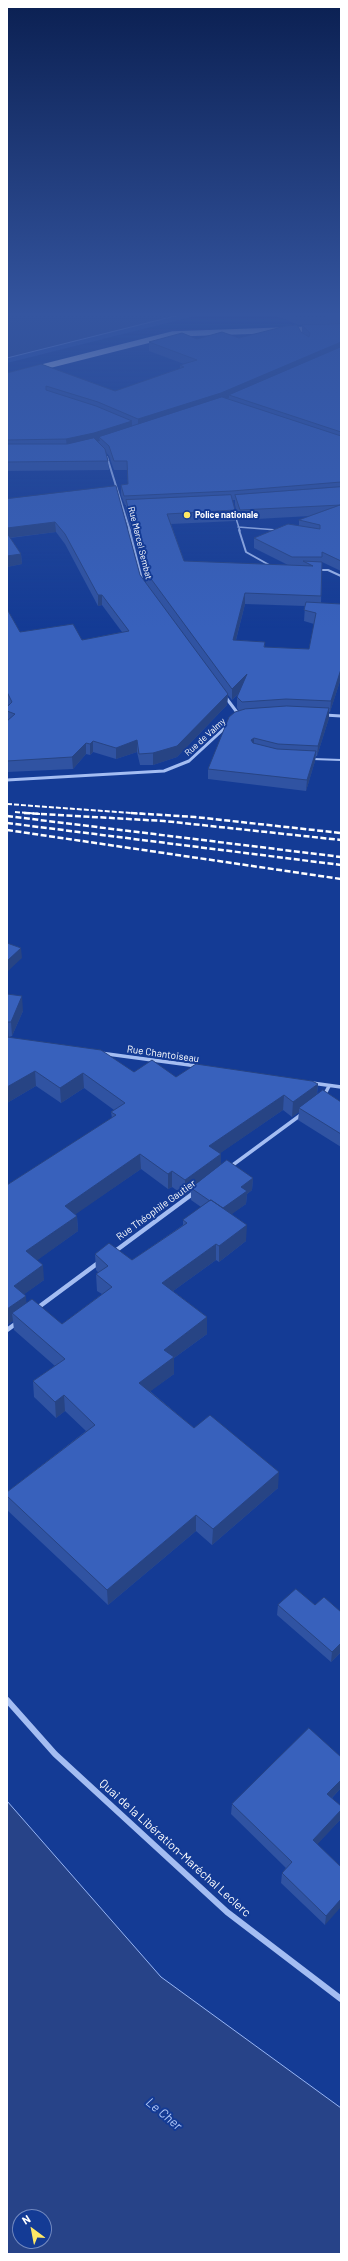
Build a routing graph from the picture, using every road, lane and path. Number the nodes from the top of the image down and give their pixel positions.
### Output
1 (102, 452) edge
2 (233, 509) edge
3 (238, 527) junction
4 (281, 531) edge
5 (272, 566) edge
6 (314, 570) edge
7 (341, 576) edge
8 (143, 584) edge
9 (221, 690) edge
10 (318, 715) edge
11 (341, 716) edge
12 (306, 758) edge
13 (341, 760) edge
14 (7, 780) edge
15 (94, 1052) edge
16 (204, 1068) edge
17 (306, 1082) edge
18 (330, 1086) junction
19 (341, 1087) edge
20 (322, 1099) edge
21 (309, 1108) edge
22 (227, 1168) edge
23 (202, 1187) edge
24 (107, 1257) edge
25 (100, 1261) edge
26 (32, 1312) edge
27 (26, 1316) edge
28 (7, 1330) edge
29 (7, 1700) edge
30 (341, 1999) edge

1 - 8 street, Rue Marcel Sembat
2 - 3 lane
3 - 4 lane
3 - 5 lane
6 - 7 lane
9 - 14 street, Rue de Valmy
10 - 11 street
12 - 13 lane
15 - 16 street, Rue Chantoiseau
17 - 18 street
18 - 19 street
18 - 20 street
21 - 22 street
23 - 24 street, Rue Théophile Gautier
25 - 26 street
27 - 28 street
29 - 30 street, Quai de la Libération-Maréchal Leclerc

